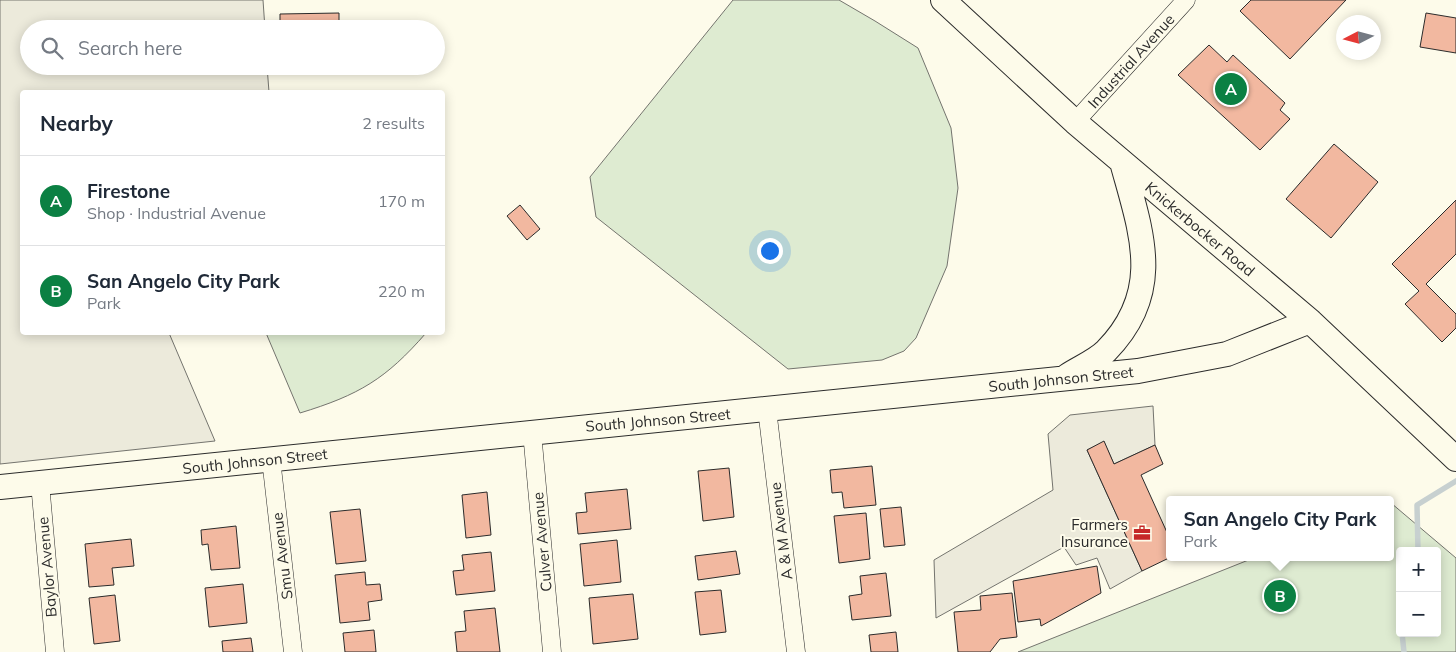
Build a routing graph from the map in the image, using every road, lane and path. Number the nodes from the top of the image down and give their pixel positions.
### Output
1 (943, 0) edge
2 (1186, 0) edge
3 (1075, 122) junction
4 (1122, 162) junction
5 (1310, 322) junction
6 (1062, 379) junction
7 (767, 409) junction
8 (532, 432) junction
9 (271, 459) junction
10 (1456, 459) edge
11 (40, 483) junction
12 (0, 487) edge
13 (55, 652) edge
14 (293, 652) edge
15 (552, 652) edge
16 (796, 652) edge

1 - 3 main road, Knickerbocker Road
2 - 3 street, Industrial Avenue
3 - 4 main road, Knickerbocker Road
4 - 5 main road, Knickerbocker Road
4 - 6 main road
5 - 6 main road, South Johnson Street
5 - 10 main road, Knickerbocker Road
6 - 7 main road, South Johnson Street
7 - 8 main road, South Johnson Street
7 - 16 street, A & M Avenue
8 - 9 main road, South Johnson Street
8 - 15 street, Culver Avenue
9 - 11 main road, South Johnson Street
9 - 14 street, Smu Avenue
11 - 12 main road, South Johnson Street
11 - 13 street, Baylor Avenue

